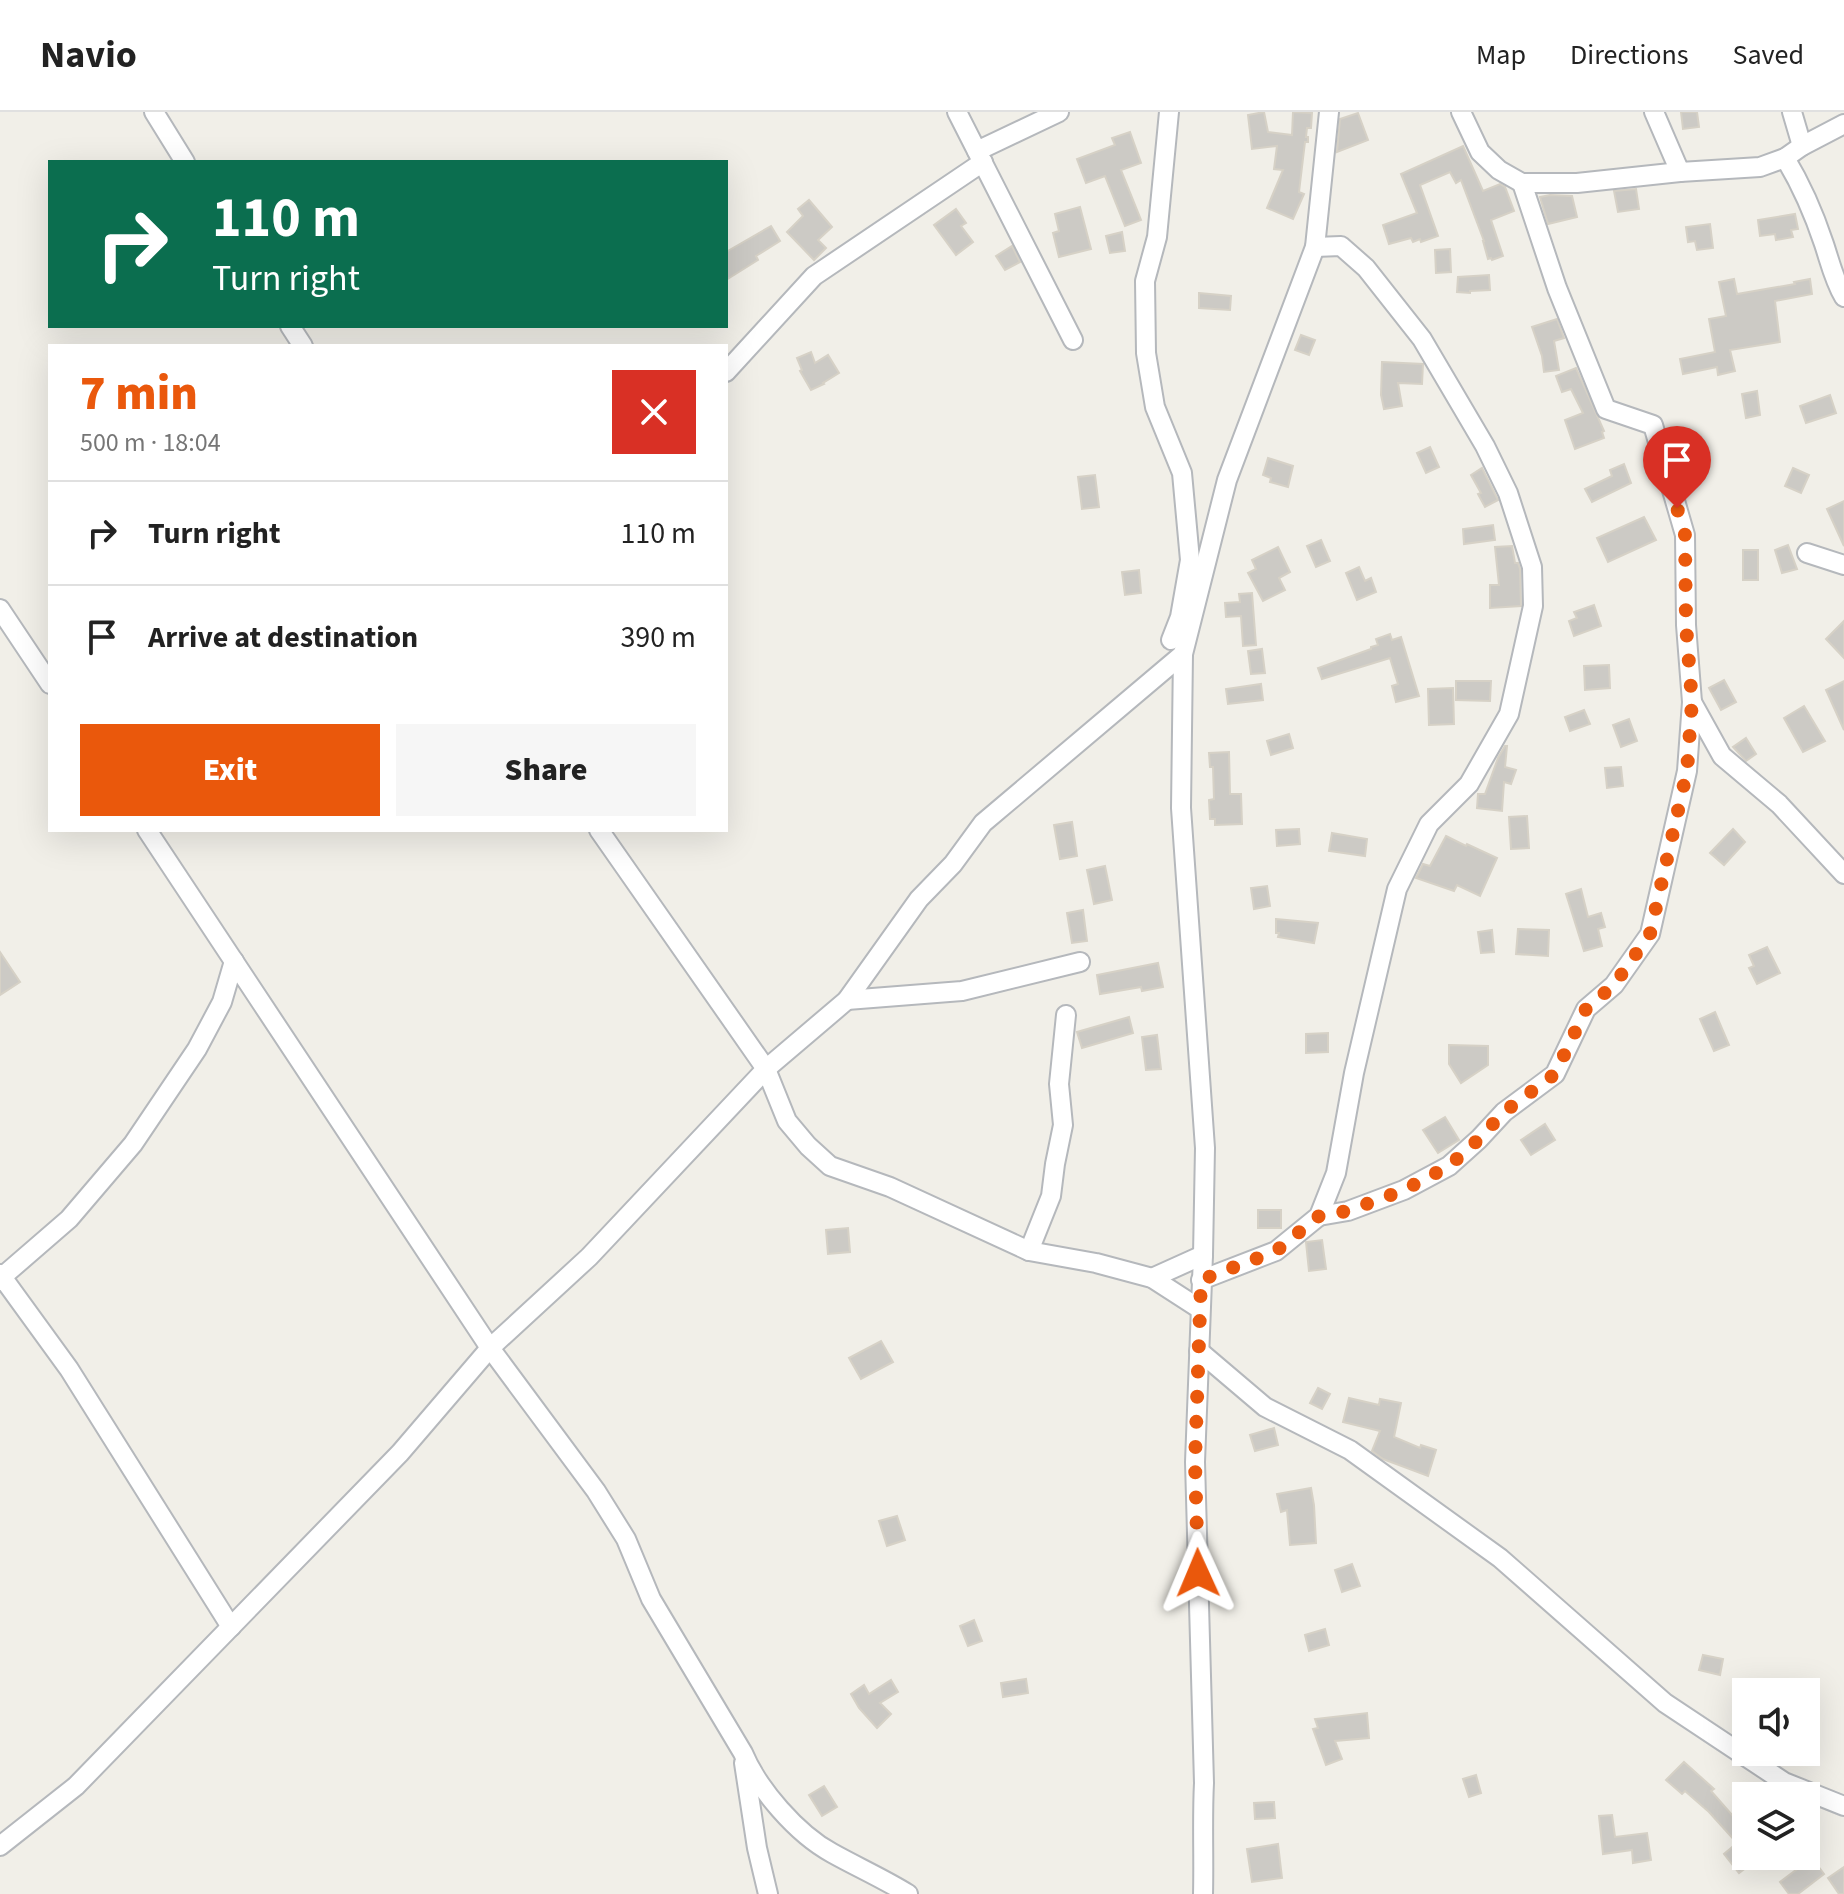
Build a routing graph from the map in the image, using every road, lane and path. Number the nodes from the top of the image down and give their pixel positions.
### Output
1 (154, 112) edge
2 (957, 112) edge
3 (1059, 112) edge
4 (1169, 112) edge
5 (1329, 112) edge
6 (1461, 112) edge
7 (1654, 112) edge
8 (1792, 112) edge
9 (1844, 124) edge
10 (1802, 146) junction
11 (980, 156) junction
12 (1785, 158) junction
13 (184, 160) edge
14 (1680, 172) junction
15 (1522, 183) junction
16 (1315, 247) junction
17 (1844, 297) edge
18 (1073, 340) dead end
19 (728, 370) edge
20 (1807, 553) dead end
21 (1844, 565) edge
22 (0, 609) edge
23 (1177, 647) junction
24 (48, 681) edge
25 (1692, 702) junction
26 (148, 832) edge
27 (600, 832) edge
28 (1844, 874) edge
29 (234, 961) junction
30 (1080, 962) dead end
31 (847, 1000) junction
32 (1066, 1015) dead end
33 (766, 1069) junction
34 (1319, 1216) junction
35 (1029, 1251) junction
36 (1203, 1255) junction
37 (1, 1277) edge
38 (1152, 1278) junction
39 (1201, 1280) junction
40 (1200, 1309) junction
41 (490, 1348) junction
42 (1199, 1351) junction
43 (231, 1627) junction
44 (743, 1753) junction
45 (1844, 1806) edge
46 (0, 1846) edge
47 (768, 1894) edge
48 (908, 1894) edge
49 (1203, 1894) edge

1 - 13 street
2 - 11 street
3 - 11 street
4 - 23 street
5 - 16 street
6 - 15 street
7 - 14 street
8 - 10 street
9 - 10 street
10 - 12 street
11 - 18 street
11 - 19 street
12 - 14 street
12 - 17 street
14 - 15 street
15 - 25 street
16 - 23 street
16 - 34 street
20 - 21 street
22 - 24 street
23 - 31 street
23 - 36 street
25 - 28 street
25 - 34 street
26 - 29 street
27 - 33 street
29 - 37 street
29 - 41 street
30 - 31 street
31 - 33 street
32 - 35 street
33 - 35 street
33 - 41 street
34 - 39 street
35 - 38 street
36 - 38 street
36 - 39 street
37 - 43 street
38 - 40 street
39 - 40 street
40 - 42 street
41 - 43 street
41 - 44 street
42 - 45 street
42 - 49 street
43 - 46 street
44 - 47 street
44 - 48 street

